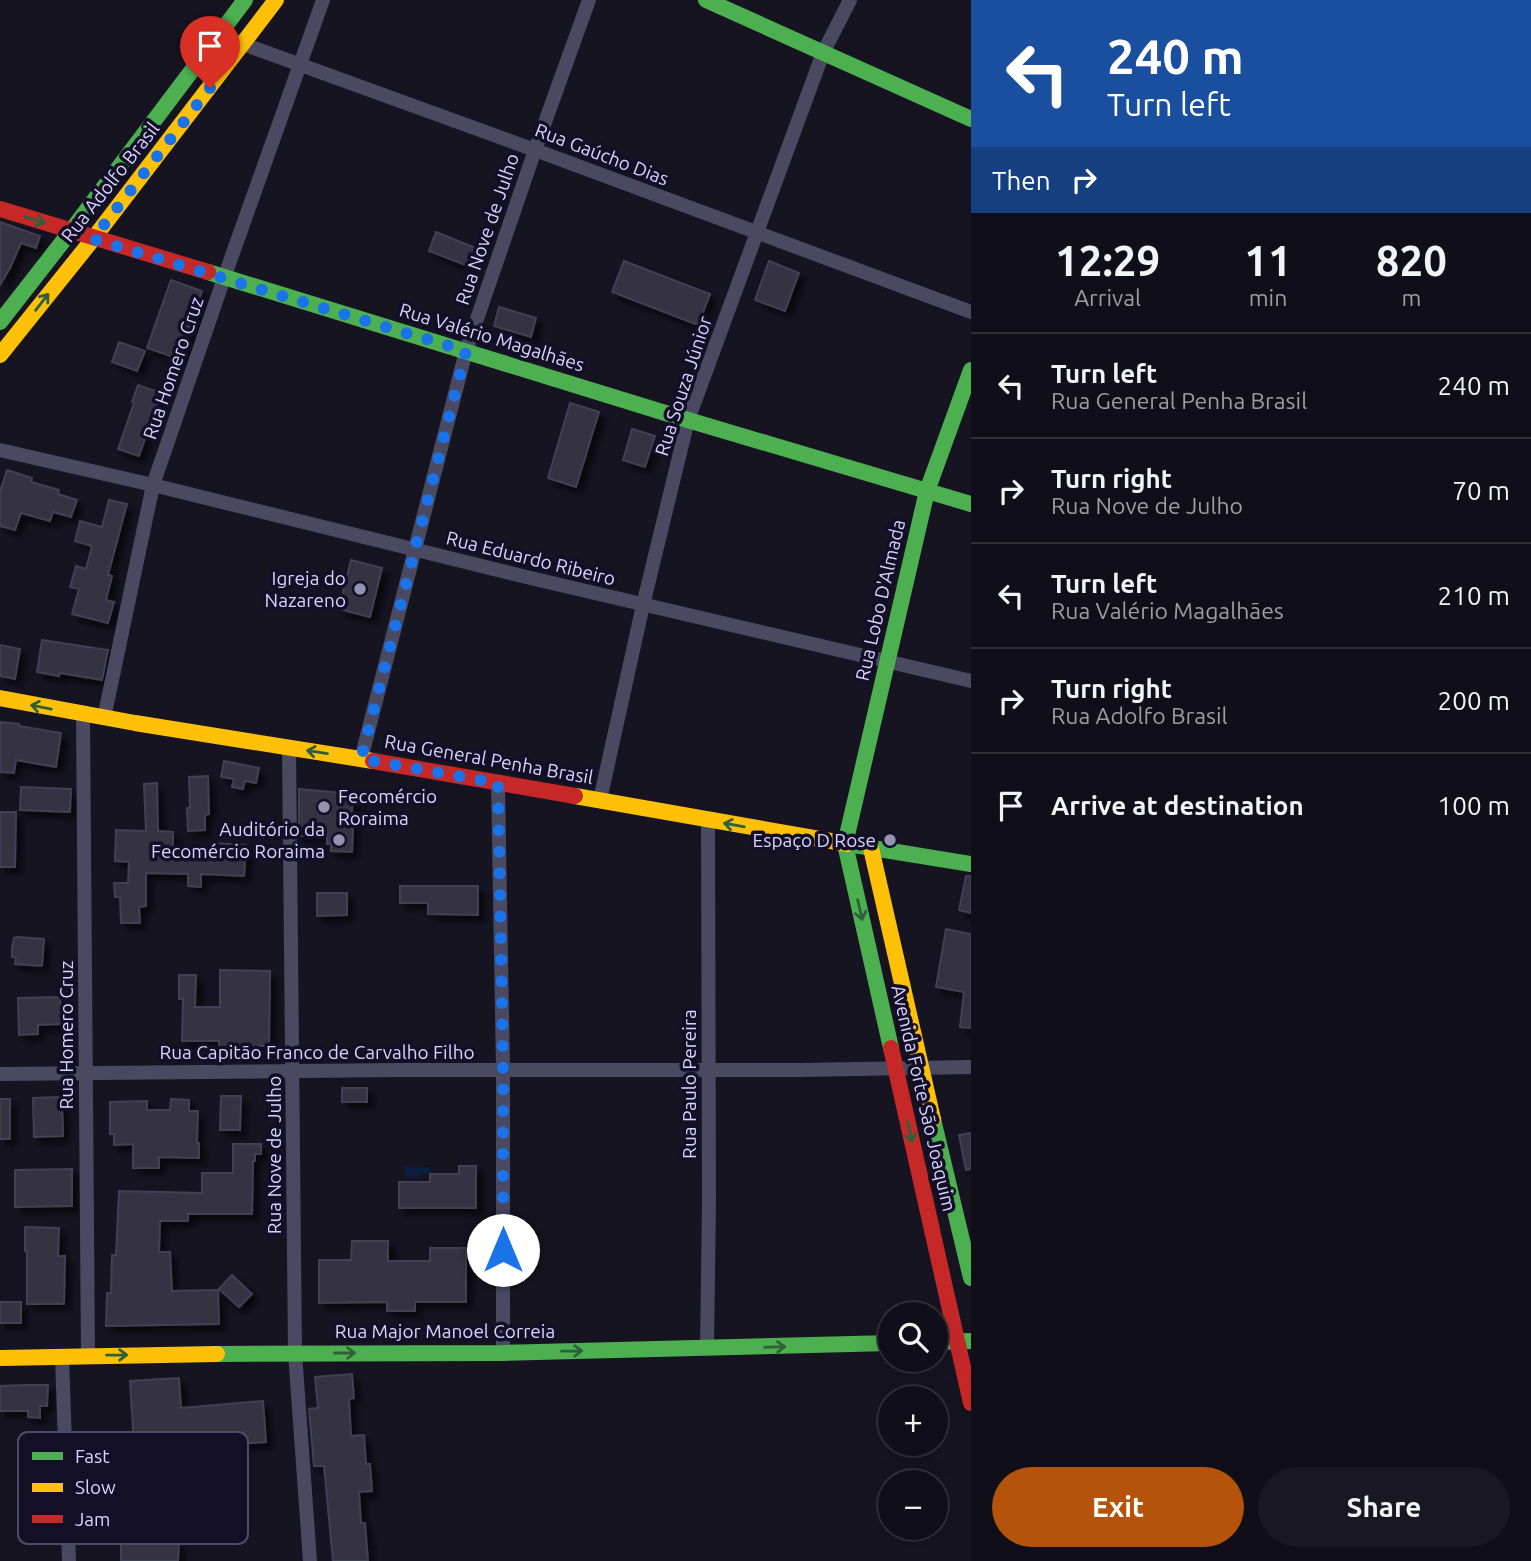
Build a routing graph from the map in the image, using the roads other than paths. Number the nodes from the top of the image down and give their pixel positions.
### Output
1 (245, 0) edge
2 (276, 0) edge
3 (323, 0) edge
4 (589, 0) edge
5 (706, 0) edge
6 (850, 0) edge
7 (219, 34) junction
8 (243, 44) junction
9 (823, 53) junction
10 (300, 65) junction
11 (971, 119) edge
12 (535, 150) junction
13 (0, 209) edge
14 (71, 231) junction
15 (757, 233) junction
16 (93, 239) junction
17 (224, 278) junction
18 (971, 312) edge
19 (0, 322) edge
20 (466, 351) junction
21 (0, 355) edge
22 (971, 370) edge
23 (688, 421) junction
24 (0, 450) edge
25 (153, 485) junction
26 (927, 491) junction
27 (971, 504) edge
28 (415, 549) junction
29 (643, 605) junction
30 (887, 662) junction
31 (971, 681) edge
32 (0, 698) edge
33 (83, 715) junction
34 (104, 718) junction
35 (289, 748) junction
36 (361, 759) junction
37 (498, 783) junction
38 (600, 800) junction
39 (708, 820) junction
40 (845, 844) junction
41 (871, 848) junction
42 (971, 864) edge
43 (971, 1066) edge
44 (920, 1068) junction
45 (895, 1069) junction
46 (503, 1070) junction
47 (709, 1070) junction
48 (292, 1071) junction
49 (86, 1073) junction
50 (0, 1074) edge
51 (971, 1278) edge
52 (964, 1341) edge
53 (878, 1343) edge
54 (707, 1348) junction
55 (295, 1353) junction
56 (503, 1353) junction
57 (88, 1356) junction
58 (0, 1357) edge
59 (62, 1357) junction
60 (971, 1404) edge
61 (65, 1432) edge
62 (310, 1561) edge

1 - 7 street, Rua Adolfo Brasil
2 - 8 street, Rua Adolfo Brasil
3 - 10 street, Rua Homero Cruz
4 - 12 street, Rua Nove de Julho
5 - 9 street
6 - 9 street, Rua Souza Júnior
7 - 8 street, Rua Gaúcho Dias
7 - 14 street, Rua Adolfo Brasil
8 - 10 street, Rua Gaúcho Dias
8 - 16 street, Rua Adolfo Brasil
9 - 11 street
9 - 15 street, Rua Souza Júnior
10 - 12 street, Rua Gaúcho Dias
10 - 17 street, Rua Homero Cruz
12 - 15 street, Rua Gaúcho Dias
12 - 20 street, Rua Nove de Julho
13 -> 14 street, Rua Valério Magalhães
14 - 16 street, Rua Valério Magalhães
14 - 19 street, Rua Adolfo Brasil
15 - 18 street, Rua Gaúcho Dias
15 - 23 street, Rua Souza Júnior
16 - 17 street, Rua Valério Magalhães
21 -> 16 street, Rua Adolfo Brasil
17 - 20 street, Rua Valério Magalhães
17 - 25 street, Rua Homero Cruz
20 - 23 street, Rua Valério Magalhães
20 - 28 street, Rua Nove de Julho
22 - 26 street, Rua Lobo D'Almada
23 - 26 street, Rua Valério Magalhães
23 - 29 street, Rua Souza Júnior
24 - 25 street, Rua Eduardo Ribeiro
25 - 28 street, Rua Eduardo Ribeiro
25 - 34 street, Rua Homero Cruz
26 - 27 street, Rua Valério Magalhães
26 - 30 street, Rua Lobo D'Almada
28 - 29 street, Rua Eduardo Ribeiro
28 - 36 street, Rua Nove de Julho
29 - 30 street, Rua Eduardo Ribeiro
29 - 38 street, Rua Souza Júnior
30 - 31 street, Rua Eduardo Ribeiro
30 - 40 street, Rua Lobo D'Almada
33 -> 32 street, Rua General Penha Brasil
33 - 34 street, Rua General Penha Brasil
33 - 49 street, Rua Homero Cruz
34 - 35 street, Rua General Penha Brasil
36 -> 35 street, Rua General Penha Brasil
35 - 48 street, Rua Nove de Julho
36 - 37 street, Rua General Penha Brasil
37 - 38 street, Rua General Penha Brasil
37 - 46 street
38 - 39 street, Rua General Penha Brasil
40 -> 39 street, Rua General Penha Brasil
39 - 47 street, Rua Paulo Pereira
40 - 41 street, Rua General Penha Brasil
40 -> 45 street, Avenida Forte São Joaquim
41 - 42 street, Rua General Penha Brasil
41 - 44 street, Avenida Forte São Joaquim
43 - 44 street, Rua Capitão Franco de Carvalho Filho
44 - 45 street, Rua Capitão Franco de Carvalho Filho
44 - 51 street, Avenida Forte São Joaquim
45 - 47 street, Rua Capitão Franco de Carvalho Filho
45 -> 52 street, Avenida Forte São Joaquim
46 - 47 street, Rua Capitão Franco de Carvalho Filho
46 - 48 street, Rua Capitão Franco de Carvalho Filho
46 - 56 street
47 - 54 street, Rua Paulo Pereira
48 - 49 street, Rua Capitão Franco de Carvalho Filho
48 - 55 street, Rua Nove de Julho
49 - 50 street, Rua Capitão Franco de Carvalho Filho
49 - 57 street, Rua Homero Cruz
52 - 60 street, Avenida Forte São Joaquim
54 -> 53 street, Rua Major Manoel Correia
56 -> 54 street, Rua Major Manoel Correia
55 -> 56 street, Rua Major Manoel Correia
57 -> 55 street, Rua Major Manoel Correia
55 - 62 street, Rua Nove de Julho
57 - 59 street, Rua Major Manoel Correia
58 - 59 street, Rua Major Manoel Correia
59 - 61 street

